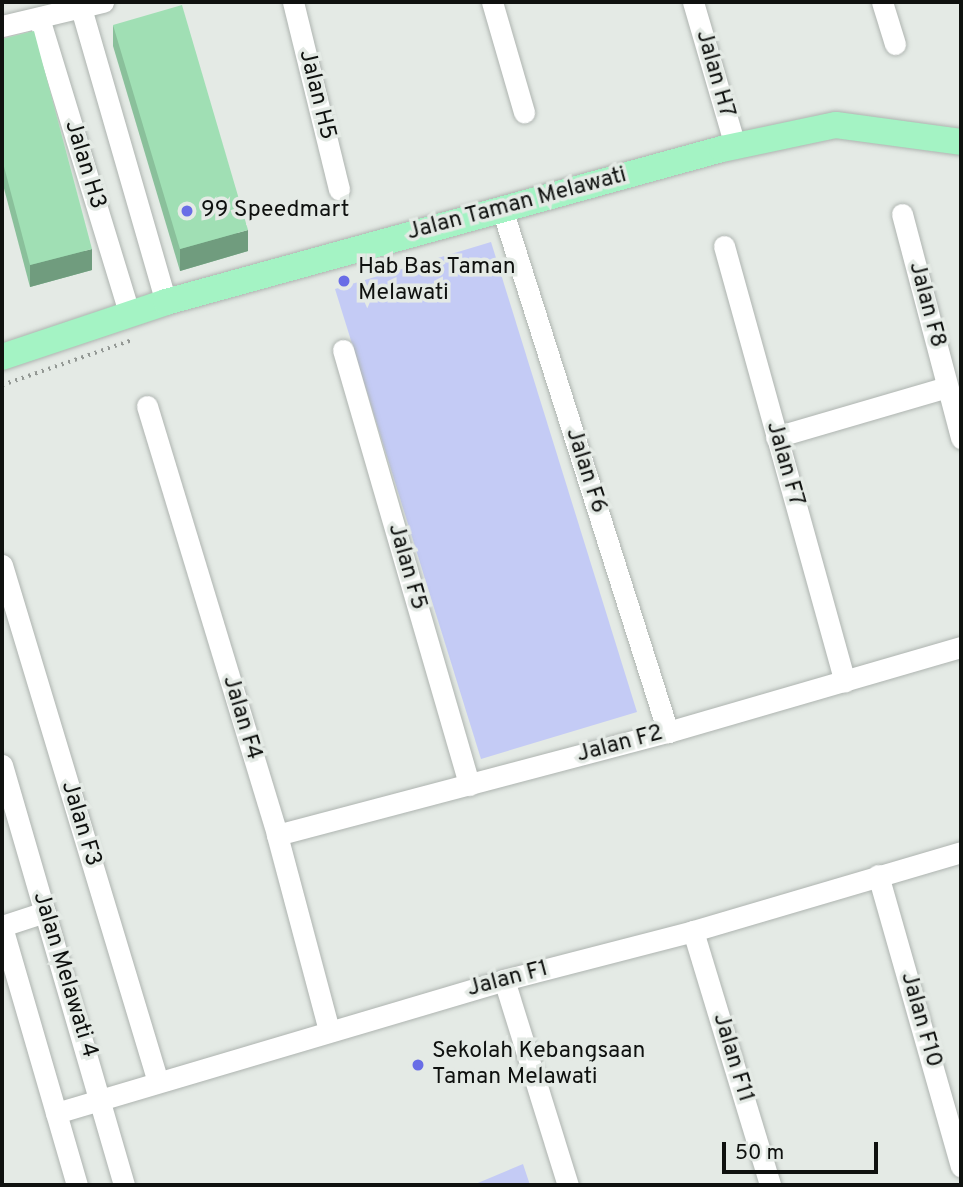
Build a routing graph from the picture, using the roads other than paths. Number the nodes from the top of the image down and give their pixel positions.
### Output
1 (103, 2) edge
2 (293, 2) edge
3 (492, 2) edge
4 (693, 2) edge
5 (882, 2) edge
6 (81, 8) junction
7 (39, 18) junction
8 (2, 26) edge
9 (895, 44) dead end
10 (524, 112) dead end
11 (961, 142) edge
12 (735, 146) junction
13 (339, 189) dead end
14 (502, 209) junction
15 (902, 214) dead end
16 (724, 246) dead end
17 (166, 302) junction
18 (129, 313) junction
19 (78, 329) junction
20 (2, 344) edge
21 (343, 349) dead end
22 (2, 357) edge
23 (947, 387) junction
24 (147, 406) dead end
25 (776, 437) junction
26 (961, 438) edge
27 (2, 565) edge
28 (961, 647) edge
29 (845, 682) junction
30 (668, 732) junction
31 (2, 765) edge
32 (469, 785) junction
33 (277, 835) junction
34 (961, 852) edge
35 (878, 875) junction
36 (45, 912) junction
37 (2, 926) edge
38 (693, 931) junction
39 (504, 980) junction
40 (329, 1031) junction
41 (158, 1082) junction
42 (101, 1099) junction
43 (56, 1113) junction
44 (961, 1166) edge
45 (77, 1185) edge
46 (124, 1185) edge
47 (568, 1185) edge
48 (770, 1185) edge

1 - 6 street
2 - 13 street, Jalan H5
3 - 10 street
4 - 12 street, Jalan H7
5 - 9 street
6 - 7 street
6 - 17 street, Jalan H3
7 - 8 street
7 - 18 street, Jalan H3
11 - 12 main road, Jalan Taman Melawati
12 - 14 main road, Jalan Taman Melawati
14 - 17 main road, Jalan Taman Melawati
14 - 30 street, Jalan F6
15 - 23 street, Jalan F8
16 - 25 street, Jalan F7
17 - 18 main road, Jalan Taman Melawati
18 - 19 main road, Jalan Taman Melawati
19 - 20 main road, Jalan Taman Melawati
19 - 22 main road, Jalan Taman Melawati
21 - 32 street, Jalan F5
23 - 25 street
23 - 26 street, Jalan F8
24 - 33 street, Jalan F4
25 - 29 street, Jalan F7
27 - 41 street, Jalan F3
28 - 29 street, Jalan F2
29 - 30 street, Jalan F2
30 - 32 street, Jalan F2
31 - 36 street, Jalan Melawati 4
32 - 33 street, Jalan F2
33 - 40 street, Jalan F4
34 - 35 street, Jalan F1
35 - 38 street, Jalan F1
35 - 44 street, Jalan F10
36 - 37 street
36 - 42 street, Jalan Melawati 4
37 - 43 street, Jalan Melawati 4
38 - 39 street, Jalan F1
38 - 48 street, Jalan F11
39 - 40 street, Jalan F1
39 - 47 street
40 - 41 street, Jalan F1
41 - 42 street, Jalan F1
42 - 43 street, Jalan F1
42 - 46 street, Jalan Melawati 4
43 - 45 street, Jalan Melawati 4

